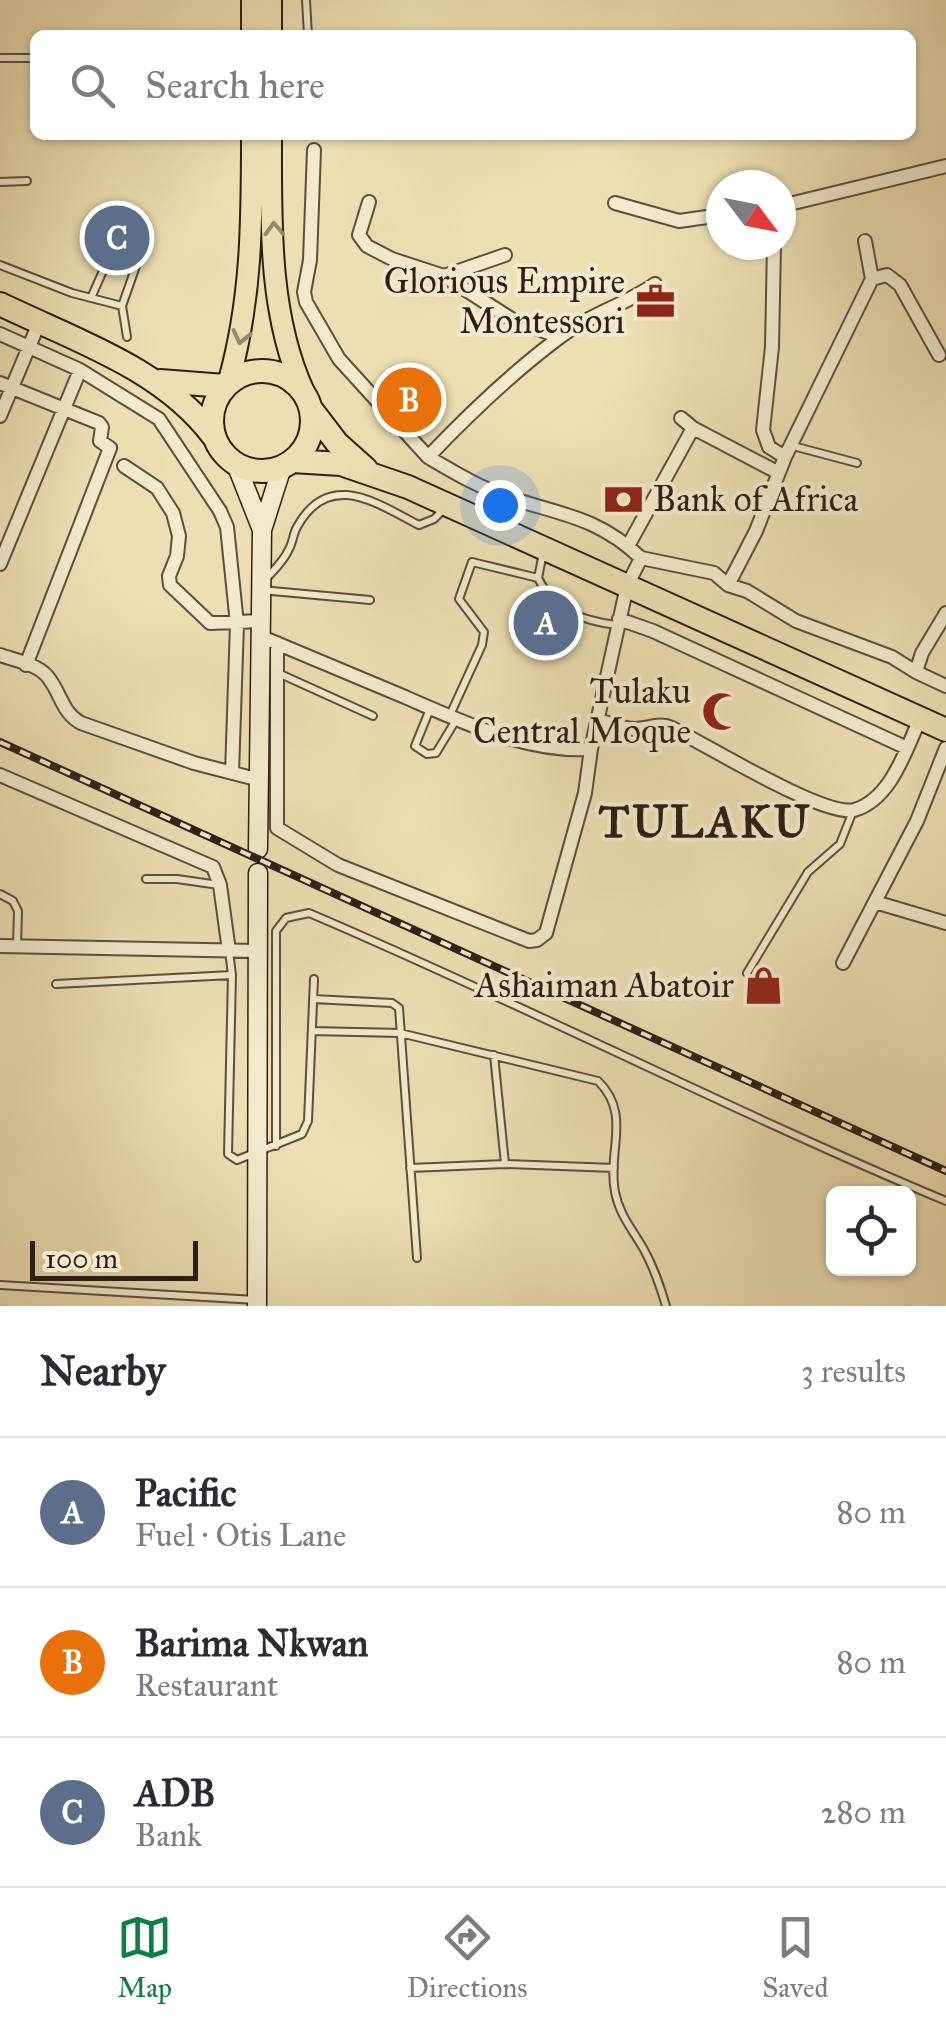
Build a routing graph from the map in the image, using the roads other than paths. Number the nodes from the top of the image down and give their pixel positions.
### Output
1 (252, 0) edge
2 (271, 0) edge
3 (306, 0) edge
4 (252, 30) edge
5 (271, 30) edge
6 (308, 30) edge
7 (0, 58) edge
8 (30, 58) edge
9 (252, 140) edge
10 (271, 140) edge
11 (314, 150) dead end
12 (946, 166) edge
13 (0, 182) edge
14 (27, 182) dead end
15 (370, 202) dead end
16 (615, 202) dead end
17 (796, 202) edge
18 (706, 217) edge
19 (865, 241) dead end
20 (505, 256) dead end
21 (774, 260) edge
22 (0, 264) edge
23 (444, 276) junction
24 (872, 279) junction
25 (276, 282) junction
26 (655, 284) dead end
27 (304, 292) junction
28 (92, 298) junction
29 (0, 304) edge
30 (122, 306) junction
31 (39, 323) junction
32 (0, 334) edge
33 (127, 337) dead end
34 (560, 337) junction
35 (28, 345) junction
36 (939, 354) dead end
37 (80, 370) junction
38 (157, 381) junction
39 (6, 385) edge
40 (227, 385) junction
41 (308, 401) junction
42 (63, 408) junction
43 (0, 416) edge
44 (681, 418) dead end
45 (693, 428) junction
46 (215, 439) junction
47 (788, 451) junction
48 (428, 457) junction
49 (857, 463) dead end
50 (236, 464) junction
51 (287, 464) junction
52 (124, 466) dead end
53 (368, 472) junction
54 (777, 472) junction
55 (448, 504) junction
56 (262, 530) junction
57 (628, 546) junction
58 (544, 547) junction
59 (641, 558) junction
60 (0, 564) edge
61 (538, 578) junction
62 (728, 585) junction
63 (627, 586) junction
64 (261, 587) junction
65 (543, 588) junction
66 (370, 600) dead end
67 (946, 613) edge
68 (571, 614) junction
69 (619, 622) junction
70 (237, 624) junction
71 (267, 634) junction
72 (0, 655) edge
73 (26, 664) junction
74 (916, 672) junction
75 (276, 673) junction
76 (946, 686) edge
77 (430, 708) junction
78 (373, 716) dead end
79 (453, 717) junction
80 (920, 719) junction
81 (598, 720) junction
82 (946, 730) edge
83 (907, 748) junction
84 (946, 748) edge
85 (591, 749) junction
86 (232, 772) junction
87 (0, 775) edge
88 (260, 780) junction
89 (854, 810) junction
90 (258, 849) dead end
91 (258, 873) dead end
92 (146, 880) dead end
93 (220, 885) junction
94 (0, 894) edge
95 (876, 902) junction
96 (946, 923) edge
97 (0, 946) edge
98 (17, 947) junction
99 (229, 950) junction
100 (258, 951) junction
101 (843, 962) dead end
102 (232, 974) junction
103 (747, 974) dead end
104 (314, 979) dead end
105 (56, 984) dead end
106 (313, 999) junction
107 (312, 1031) junction
108 (400, 1034) junction
109 (494, 1055) junction
110 (268, 1148) junction
111 (505, 1164) junction
112 (410, 1168) junction
113 (614, 1168) junction
114 (946, 1201) edge
115 (417, 1258) dead end
116 (0, 1285) edge
117 (257, 1303) edge
118 (666, 1306) edge

1 - 4 main road
2 - 5 main road
3 - 6 lane
7 - 8 lane
9 -> 40 main road
25 -> 10 main road
11 - 27 street
12 - 17 street
13 - 14 lane
15 - 23 street
16 - 18 street
19 - 24 street
20 - 23 street
21 - 47 street
22 - 28 lane
23 - 34 street
24 - 36 street
24 - 47 street
25 - 27 street
25 - 41 main road
26 - 34 street
27 - 48 street
28 - 30 lane
28 - 30 lane
29 - 31 highway
30 - 33 lane
31 - 35 street
31 - 38 highway
32 - 35 street
34 - 48 street
35 - 37 street
35 - 39 street
37 - 42 street
37 - 70 street
38 - 40 highway
38 - 46 highway
39 - 42 street
39 - 43 street
40 - 41 highway
40 - 46 highway
41 - 51 highway
41 - 53 highway
42 - 60 street
42 - 73 street
44 - 45 street
45 - 54 street
45 - 57 street
46 - 50 highway
47 - 49 lane
47 - 54 street
48 - 57 street
50 - 51 highway
50 - 56 street
51 - 53 highway
51 - 56 street
52 - 70 street
53 - 55 highway
54 - 62 street
55 - 58 highway
55 - 64 lane
56 - 64 street
57 - 59 street
58 - 61 lane
58 - 63 highway
59 - 62 street
59 - 63 street
61 - 65 lane
61 - 79 lane
62 - 74 street
63 - 69 street
63 - 80 highway
64 - 66 lane
64 - 71 street
65 - 68 lane
65 - 68 lane
67 - 74 street
68 - 69 lane
69 - 81 street
69 - 83 street
70 - 71 street
70 - 86 street
71 - 75 street
71 - 77 street
71 - 88 street
72 - 73 street
73 - 86 street
74 - 76 street
75 - 78 lane
75 - 85 street
77 - 79 street
77 - 79 lane
79 - 85 street
80 - 82 highway
80 - 83 street
81 - 85 street
81 - 89 street
83 - 89 street
84 - 95 street
86 - 88 street
87 - 93 street
88 - 90 street
89 - 103 lane
91 - 100 street
92 - 93 lane
93 - 99 street
94 - 98 lane
95 - 96 street
95 - 101 street
97 - 98 street
98 - 99 street
99 - 100 street
99 - 102 lane
100 - 110 street
102 - 105 lane
102 - 110 lane
104 - 106 lane
106 - 107 lane
106 - 108 lane
107 - 108 lane
107 - 110 lane
108 - 109 lane
108 - 112 lane
109 - 111 lane
109 - 113 lane
110 - 114 lane
110 - 117 street
111 - 112 lane
111 - 113 lane
112 - 115 lane
113 - 118 lane
116 - 117 lane

